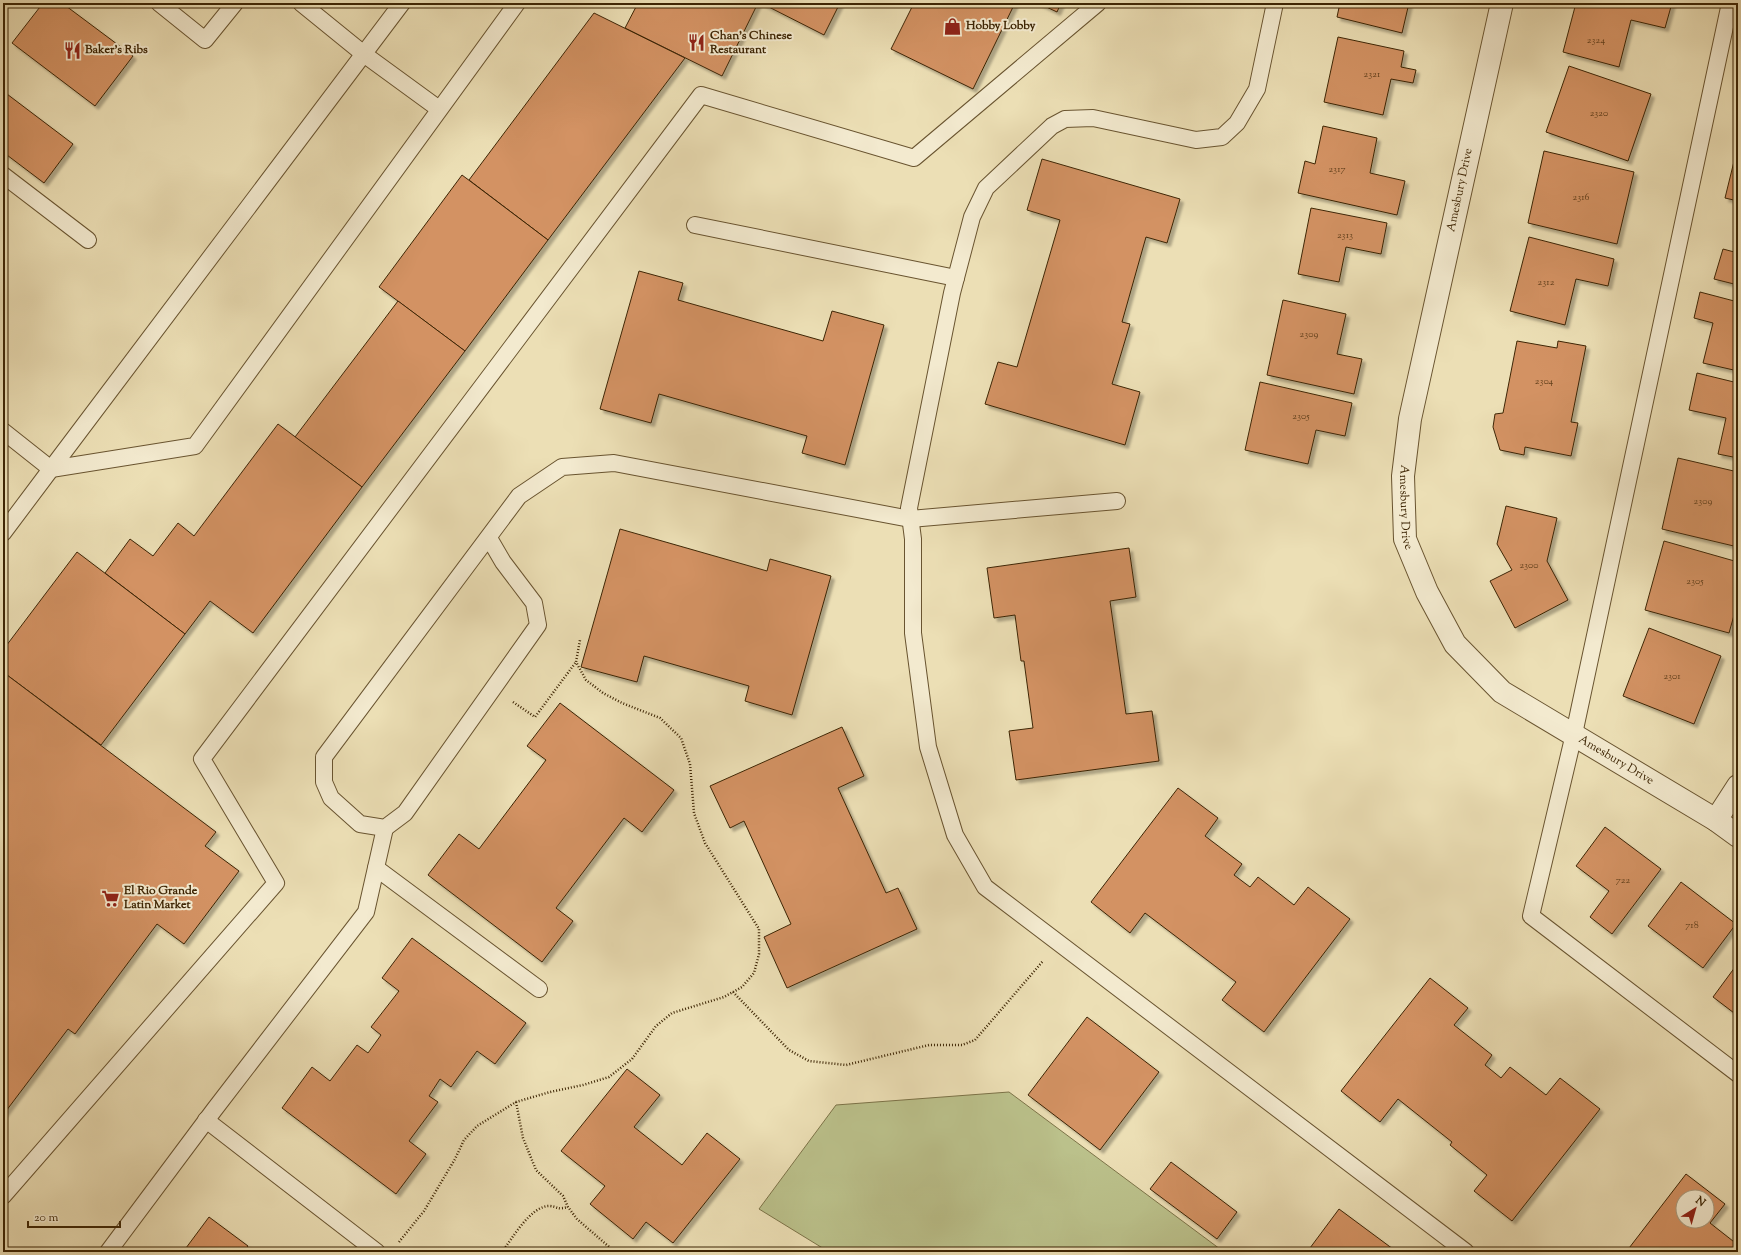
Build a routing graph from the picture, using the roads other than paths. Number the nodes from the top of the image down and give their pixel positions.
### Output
1 (158, 3) edge
2 (236, 3) edge
3 (402, 3) edge
4 (517, 3) edge
5 (1098, 3) edge
6 (1275, 3) edge
7 (1502, 3) edge
8 (1730, 3) edge
9 (303, 4) edge
10 (365, 55) junction
11 (439, 109) junction
12 (3, 175) edge
13 (695, 225) dead end
14 (88, 240) dead end
15 (956, 278) junction
16 (3, 431) edge
17 (51, 469) junction
18 (1117, 502) dead end
19 (910, 519) junction
20 (3, 533) edge
21 (489, 538) junction
22 (1574, 734) junction
23 (1738, 786) edge
24 (1716, 820) junction
25 (385, 828) junction
26 (1738, 836) edge
27 (376, 868) junction
28 (539, 989) dead end
29 (1738, 1074) edge
30 (206, 1120) junction
31 (3, 1196) edge
32 (108, 1252) edge
33 (377, 1252) edge
34 (1466, 1252) edge

1 - 2 lane
3 - 10 lane
4 - 11 lane
5 - 31 lane
6 - 15 lane
7 - 22 street, Amesbury Drive
8 - 22 lane
9 - 10 lane
10 - 11 lane
10 - 17 lane
11 - 17 lane
12 - 14 lane
13 - 15 lane
15 - 19 lane
16 - 17 lane
17 - 20 lane
18 - 19 lane
19 - 21 lane
19 - 34 lane
21 - 25 lane
21 - 25 lane
22 - 24 street, Amesbury Drive
22 - 29 lane
23 - 24 street
24 - 26 street, Amesbury Drive
25 - 27 lane
27 - 28 lane
27 - 30 lane
30 - 32 lane
30 - 33 lane

